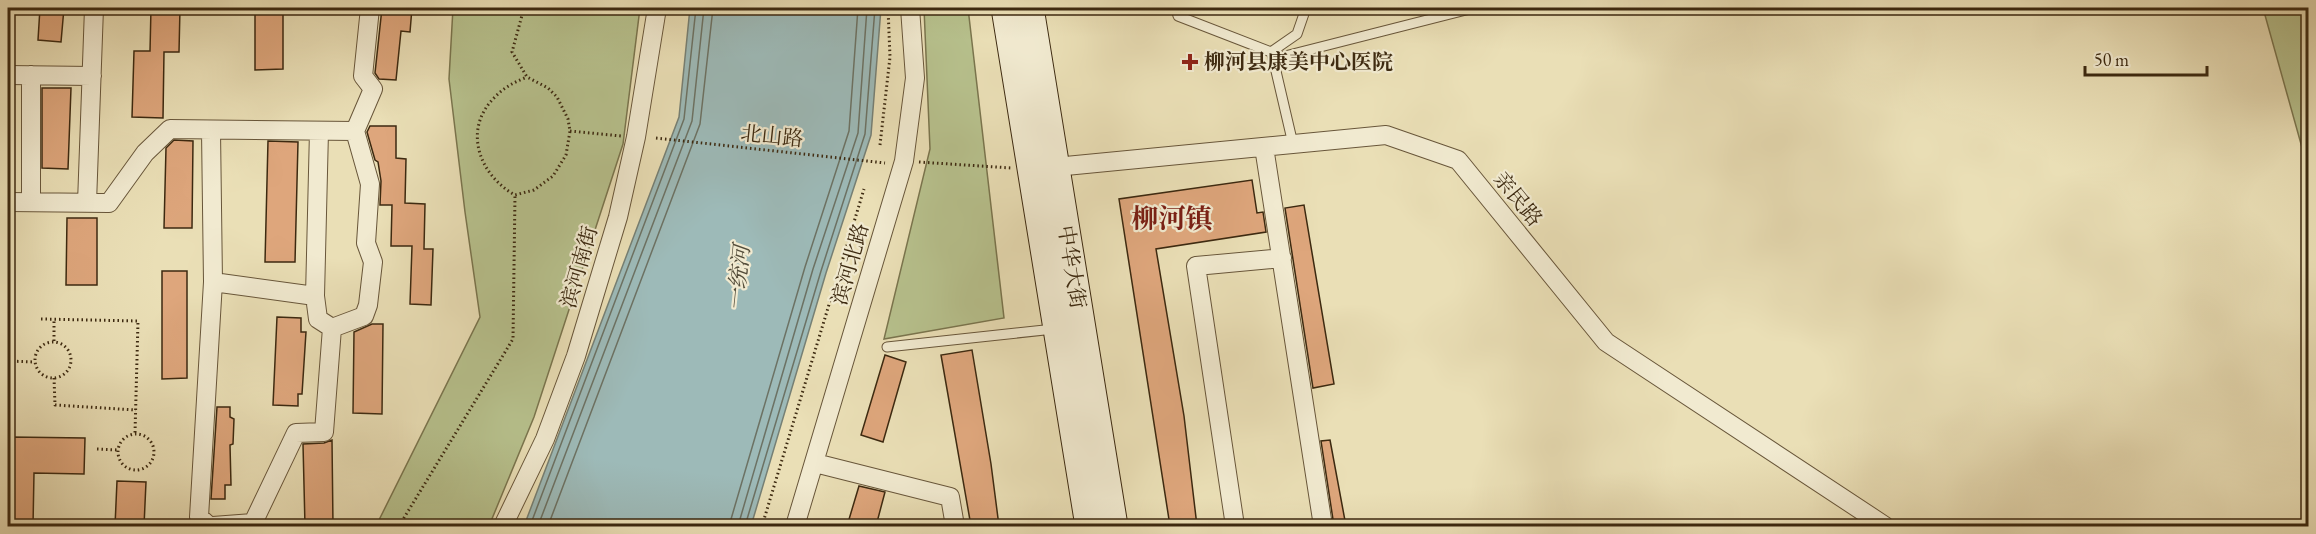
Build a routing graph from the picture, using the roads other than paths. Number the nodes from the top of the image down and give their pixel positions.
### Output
1 (94, 8) edge
2 (370, 8) edge
3 (657, 8) edge
4 (910, 8) edge
5 (1005, 8) edge
6 (1030, 8) edge
7 (1176, 8) edge
8 (1306, 8) edge
9 (1474, 8) edge
10 (1272, 56) junction
11 (8, 75) edge
12 (31, 75) junction
13 (92, 76) junction
14 (211, 131) junction
15 (319, 131) junction
16 (355, 131) junction
17 (1293, 144) junction
18 (1264, 147) junction
19 (1044, 168) junction
20 (8, 202) edge
21 (31, 202) junction
22 (87, 202) junction
23 (1281, 258) junction
24 (213, 282) junction
25 (315, 296) junction
26 (332, 328) junction
27 (1057, 328) junction
28 (887, 348) dead end
29 (815, 463) junction
30 (208, 526) edge
31 (213, 526) edge
32 (503, 526) edge
33 (795, 526) edge
34 (955, 526) edge
35 (1089, 526) edge
36 (1114, 526) edge
37 (1235, 526) edge
38 (1323, 526) edge
39 (1885, 526) edge

1 - 13 street
2 - 16 street
3 - 32 street, 滨河南街
4 - 29 street, 滨河北路
5 - 19 main road, 中华大街
6 - 19 main road, 中华大街
7 - 10 lane
8 - 10 lane
9 - 10 lane
10 - 17 lane
11 - 12 street
12 - 13 street
12 - 21 street
13 - 22 street
14 - 15 street
14 - 22 street
14 - 24 street
15 - 16 street
15 - 25 street
16 - 26 street
17 - 18 street, 亲民路
17 - 39 street, 亲民路
18 - 19 street, 亲民路
18 - 23 street
19 - 27 main road, 中华大街
19 - 36 main road, 中华大街
20 - 21 street
21 - 22 street
23 - 37 street
23 - 38 street
24 - 25 street
24 - 30 street
25 - 26 street
26 - 31 street
27 - 28 lane
27 - 35 main road, 中华大街
29 - 33 street, 滨河北路
29 - 34 street

